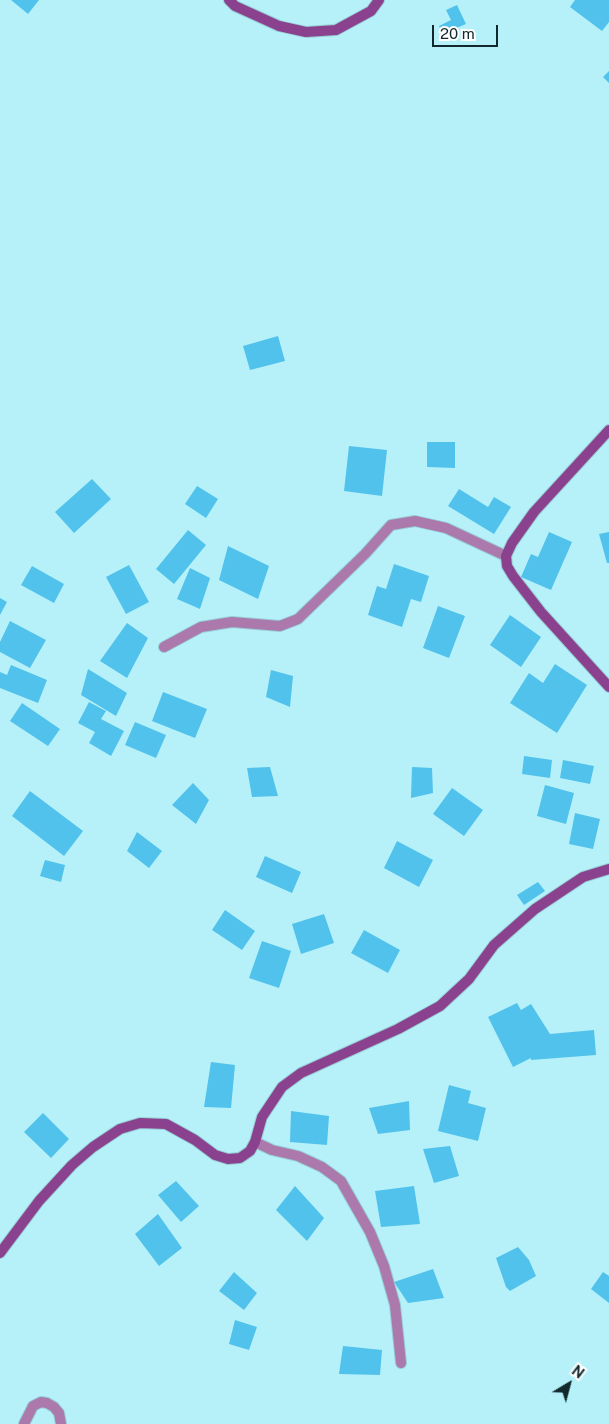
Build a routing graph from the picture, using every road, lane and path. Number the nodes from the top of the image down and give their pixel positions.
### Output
1 (229, 0) edge
2 (379, 0) edge
3 (609, 430) edge
4 (506, 556) junction
5 (164, 647) dead end
6 (609, 687) edge
7 (609, 869) edge
8 (254, 1142) junction
9 (0, 1254) edge
10 (401, 1362) dead end
11 (24, 1424) edge
12 (61, 1424) edge

1 - 2 street
3 - 4 street
4 - 5 street
4 - 6 street
7 - 8 street
8 - 9 street
8 - 10 street
11 - 12 street

